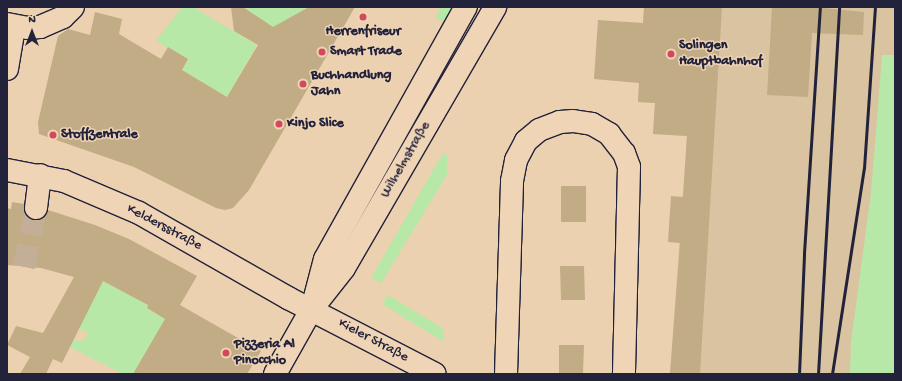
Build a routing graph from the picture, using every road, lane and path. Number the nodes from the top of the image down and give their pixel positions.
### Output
1 (73, 7) edge
2 (466, 7) edge
3 (495, 7) edge
4 (11, 26) edge
5 (7, 69) edge
6 (7, 170) edge
7 (40, 175) junction
8 (36, 208) tunnel mouth
9 (311, 310) junction
10 (275, 374) edge
11 (435, 374) edge
12 (506, 374) edge
13 (624, 374) edge

1 - 4 street
2 - 9 street, Wilhelmstraße
3 - 9 street, Wilhelmstraße
4 - 5 street
6 - 7 street, Keldersstraße
7 - 8 street
7 - 9 street, Keldersstraße
9 - 10 street, Wilhelmstraße
9 - 11 street, Kieler Straße
12 - 13 street

